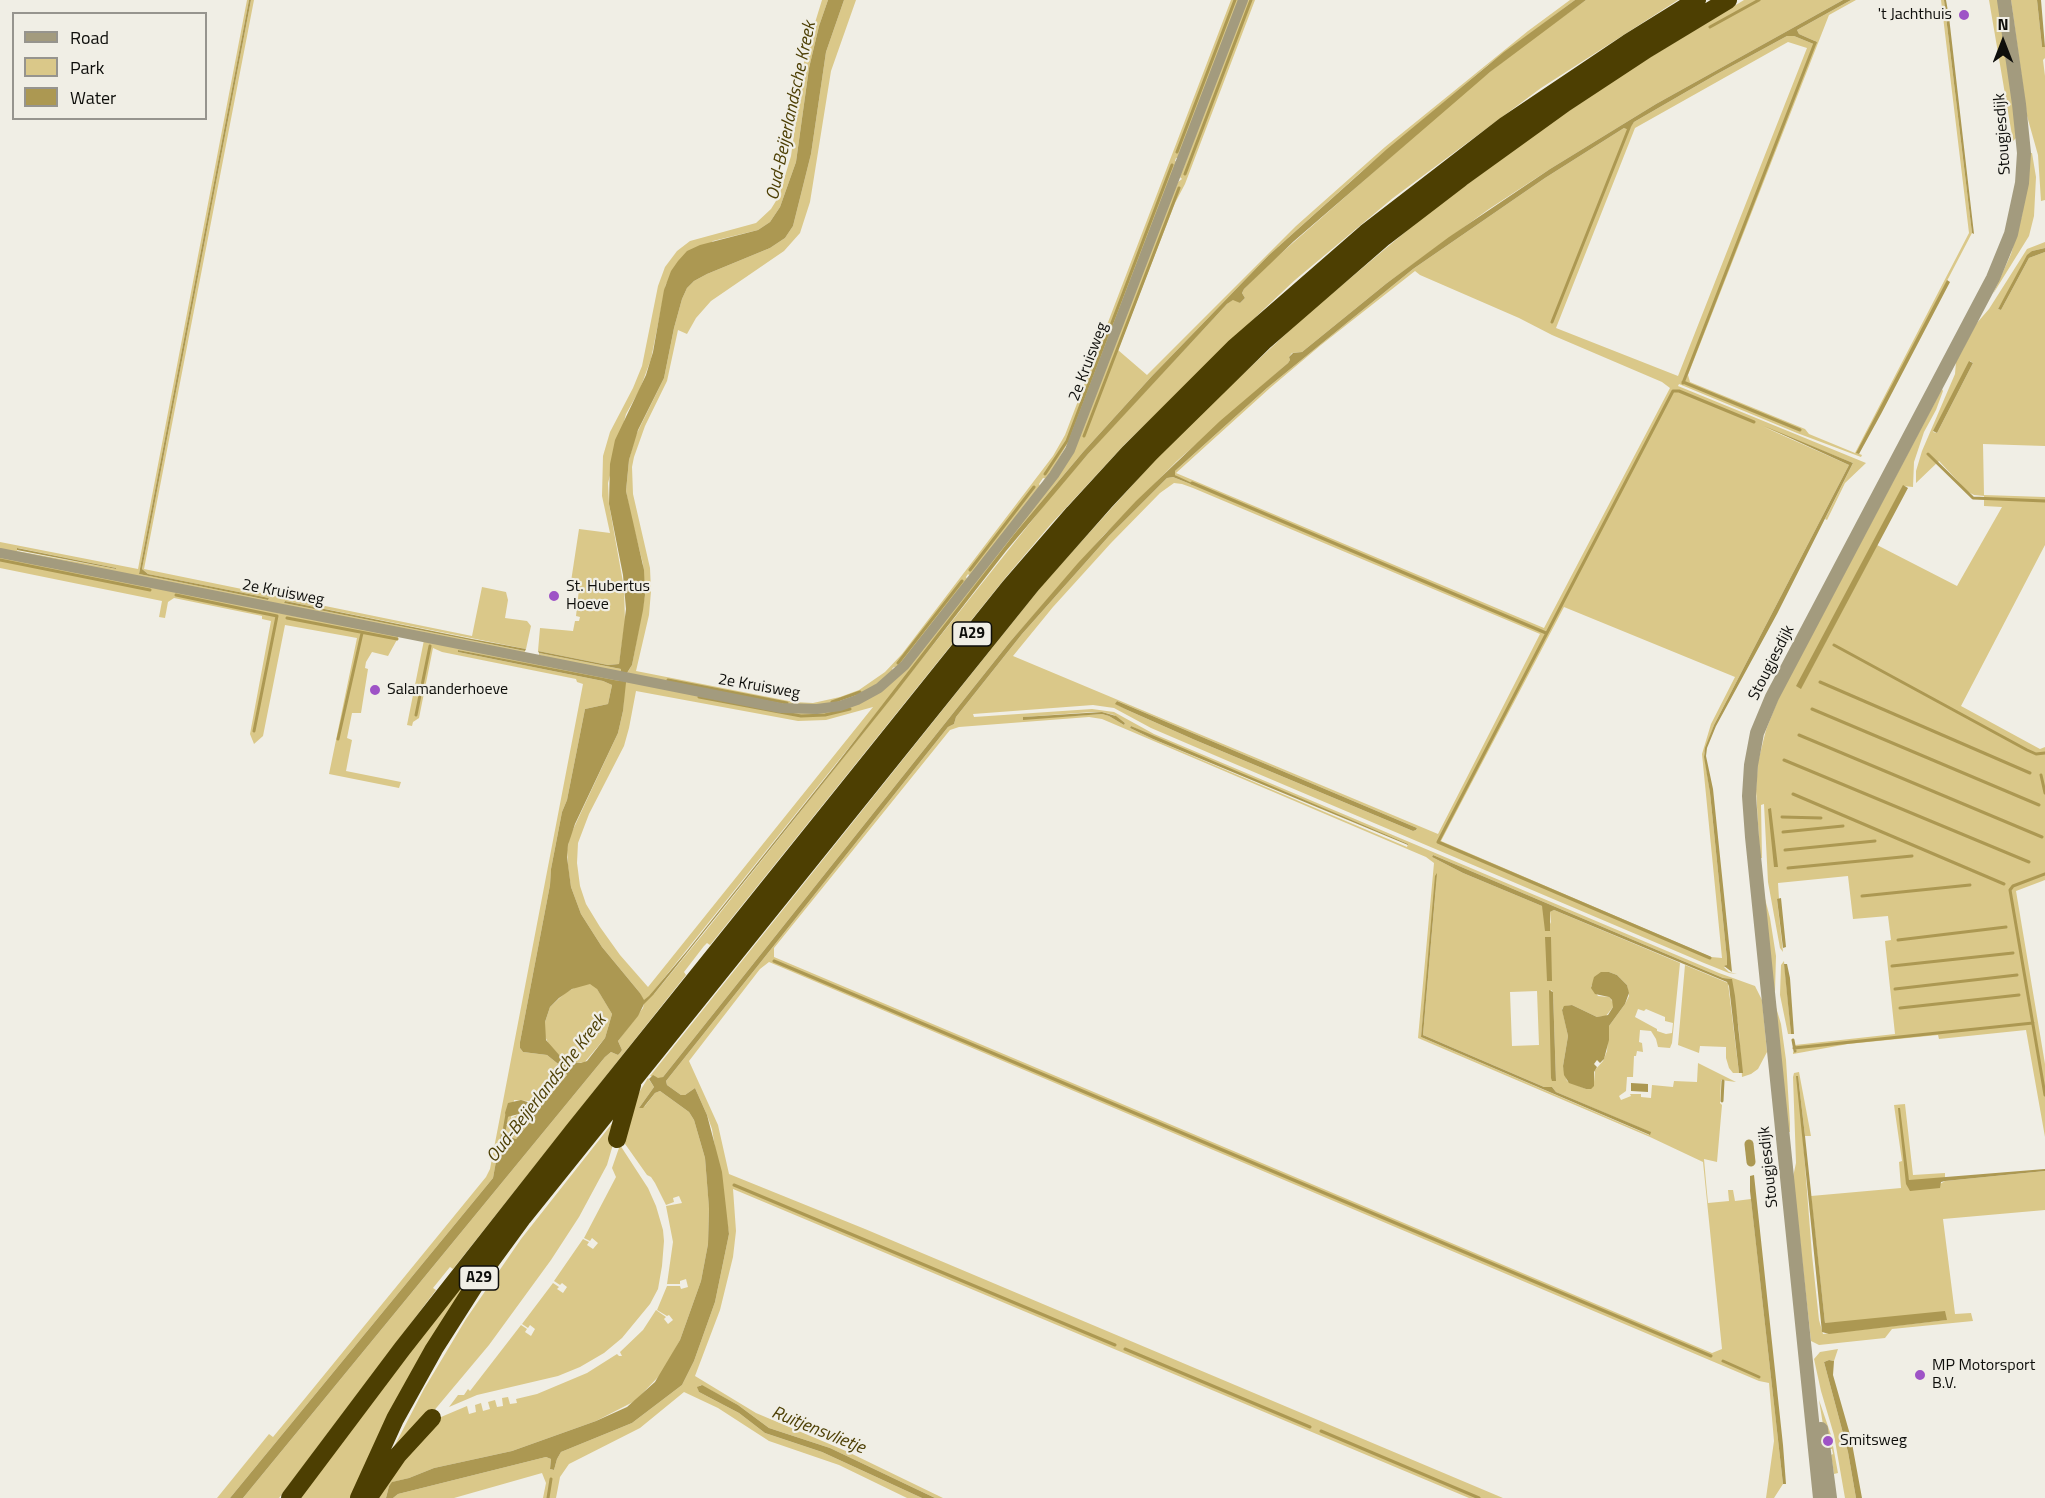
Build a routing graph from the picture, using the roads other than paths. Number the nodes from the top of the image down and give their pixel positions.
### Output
1 (1244, 0) edge
2 (1697, 0) edge
3 (1728, 0) edge
4 (2004, 0) edge
5 (0, 553) edge
6 (633, 1079) junction
7 (617, 1139) dead end
8 (1810, 1387) junction
9 (432, 1418) dead end
10 (290, 1498) edge
11 (359, 1498) edge
12 (368, 1498) edge
13 (1820, 1498) edge
14 (1830, 1498) edge

1 - 5 street, 2e Kruisweg
2 - 10 highway, A29
3 - 6 highway, A29
4 - 8 street, Stougjesdijk
6 - 7 highway, A29
6 - 11 highway, A29
8 - 13 street, Stougjesdijk
8 - 14 street, Stougjesdijk
9 - 12 highway

